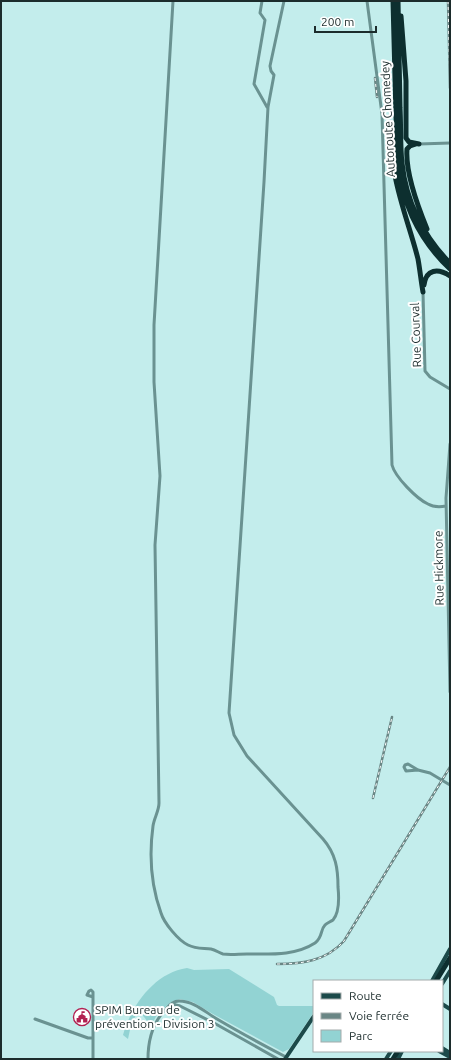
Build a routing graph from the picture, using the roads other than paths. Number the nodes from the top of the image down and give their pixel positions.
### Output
1 (173, 1) edge
2 (262, 1) edge
3 (284, 1) edge
4 (367, 1) edge
5 (393, 1) edge
6 (398, 1) edge
7 (268, 107) junction
8 (396, 112) junction
9 (450, 143) edge
10 (419, 144) junction
11 (430, 240) junction
12 (450, 263) edge
13 (450, 269) edge
14 (450, 276) edge
15 (423, 292) junction
16 (450, 389) edge
17 (450, 444) edge
18 (450, 451) edge
19 (446, 506) junction
20 (450, 692) edge
21 (418, 770) dead end
22 (450, 785) edge
23 (450, 949) edge
24 (450, 958) edge
25 (450, 964) edge
26 (450, 971) edge
27 (433, 980) edge
28 (437, 980) edge
29 (441, 980) edge
30 (443, 982) edge
31 (93, 997) dead end
32 (170, 1004) junction
33 (313, 1018) edge
34 (35, 1019) dead end
35 (93, 1038) junction
36 (441, 1052) edge
37 (450, 1057) edge
38 (287, 1058) edge
39 (93, 1059) edge
40 (148, 1059) edge
41 (278, 1059) edge

1 - 7 street
2 - 7 street
3 - 7 street
4 - 19 street
5 - 8 highway, Autoroute Chomedey
6 - 10 highway
6 - 11 highway, Autoroute Chomedey
8 - 13 highway, Autoroute Chomedey
8 - 15 highway
9 - 10 street
10 - 11 highway
11 - 12 highway, Autoroute Chomedey
14 - 15 highway
15 - 16 street, Rue Courval
17 - 18 street, Rue Hickmore
18 - 19 street, Rue Hickmore
19 - 20 street, Rue Hickmore
21 - 22 street
23 - 27 main road
24 - 28 highway
25 - 29 highway
26 - 30 main road
31 - 35 street
32 - 38 street
32 - 40 street
32 - 41 street
33 - 38 main road
34 - 35 street
35 - 39 street
36 - 37 main road

